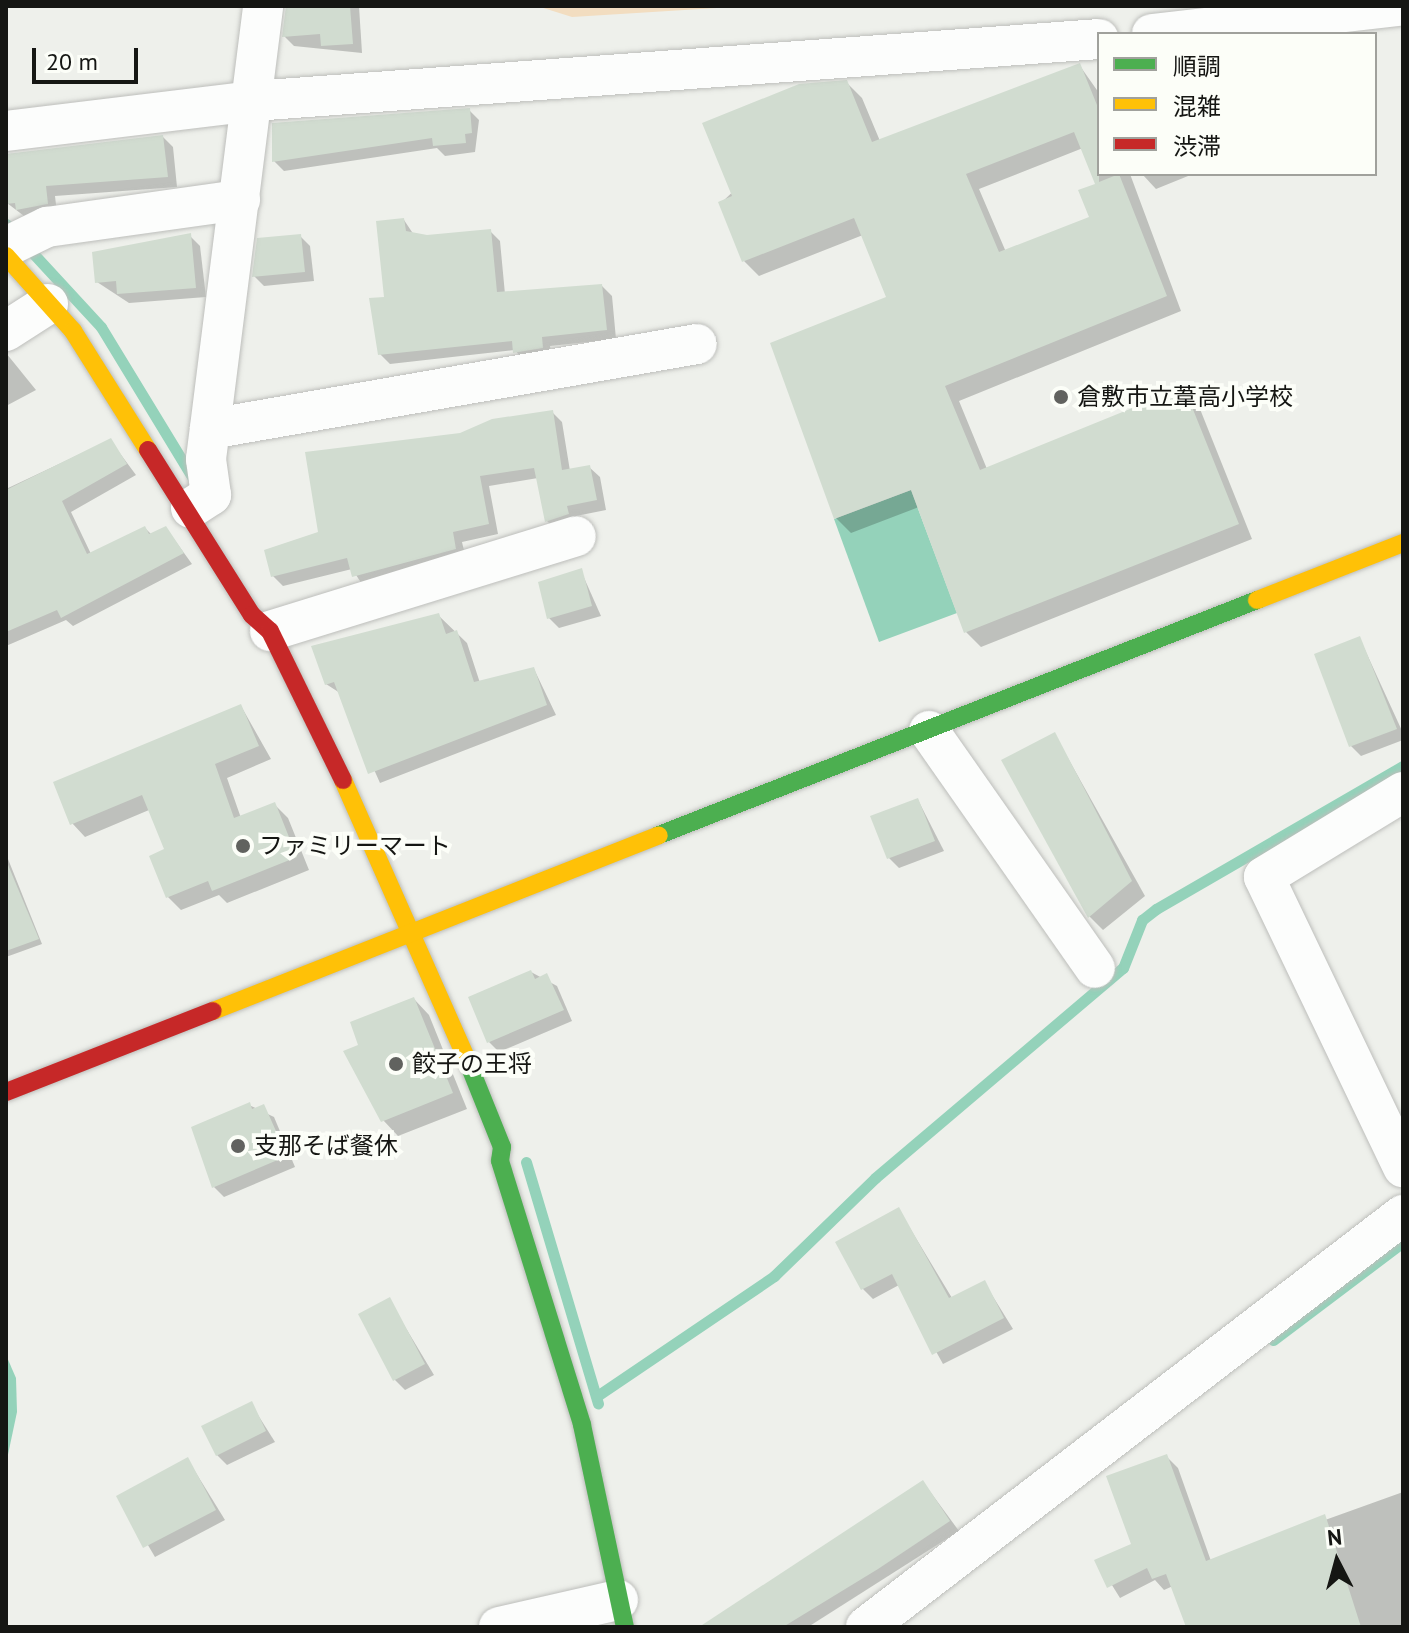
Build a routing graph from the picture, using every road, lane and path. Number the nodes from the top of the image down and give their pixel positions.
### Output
1 (263, 6) edge
2 (1398, 6) edge
3 (1170, 32) edge
4 (1097, 39) edge
5 (253, 101) junction
6 (6, 131) edge
7 (240, 200) junction
8 (13, 246) edge
9 (48, 304) junction
10 (6, 331) edge
11 (697, 344) dead end
12 (210, 429) junction
13 (200, 503) junction
14 (576, 536) dead end
15 (1403, 543) edge
16 (270, 631) junction
17 (929, 731) junction
18 (1403, 792) edge
19 (414, 931) junction
20 (1095, 968) dead end
21 (6, 1092) edge
22 (1403, 1167) edge
23 (1403, 1215) edge
24 (621, 1614) edge
25 (499, 1627) edge
26 (866, 1627) edge

1 - 5 street
2 - 3 street
4 - 5 street
5 - 6 street
5 - 7 street
7 - 8 street
7 - 12 street
8 - 9 street
9 - 10 street
9 - 13 street
11 - 12 street
12 - 13 street
13 - 16 street
14 - 16 street
15 - 17 street
16 - 19 street
17 - 19 street
17 - 20 street
18 - 22 street
19 - 21 street
19 - 24 street
23 - 26 street
24 - 25 street

